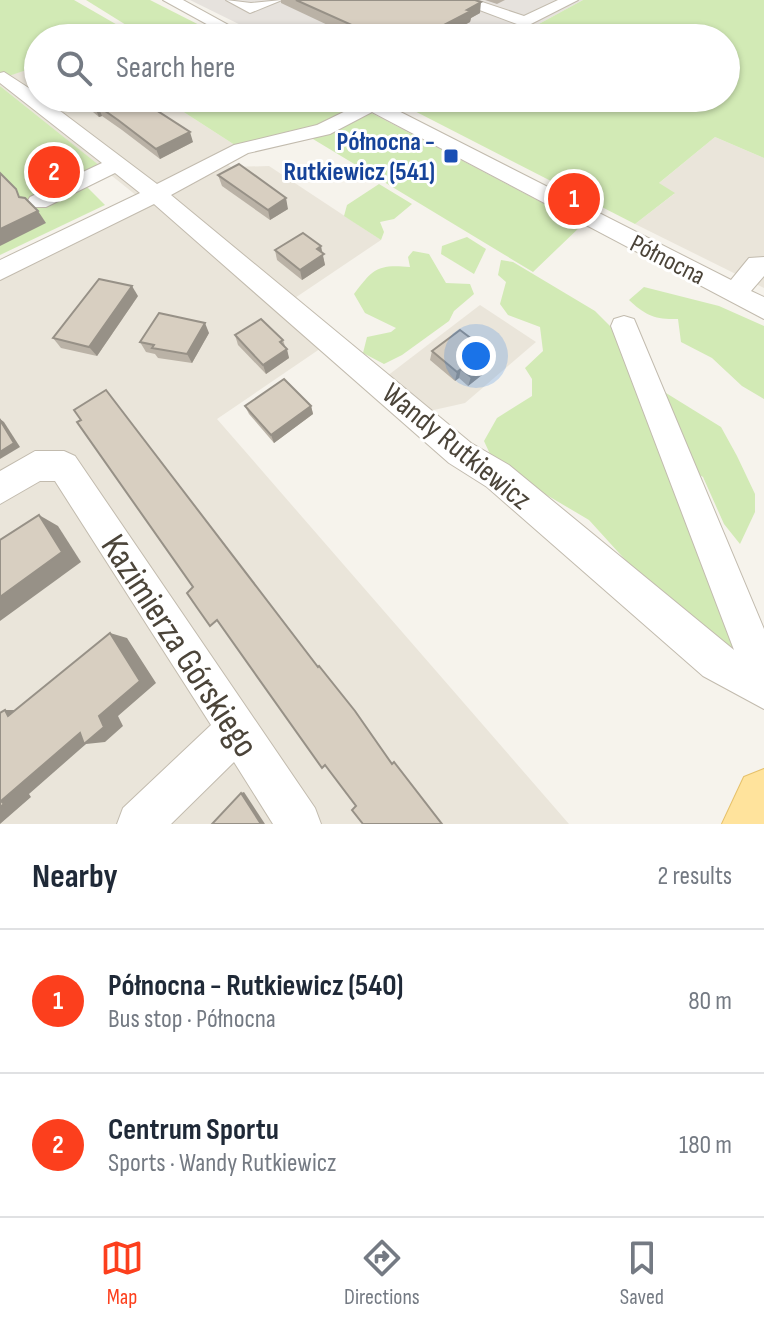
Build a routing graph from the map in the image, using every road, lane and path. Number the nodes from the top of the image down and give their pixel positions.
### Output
1 (171, 0) edge
2 (234, 0) edge
3 (274, 0) edge
4 (461, 0) edge
5 (570, 0) edge
6 (217, 24) edge
7 (4, 77) dead end
8 (24, 92) edge
9 (49, 112) edge
10 (352, 112) edge
11 (385, 112) edge
12 (117, 164) junction
13 (156, 194) junction
14 (38, 202) dead end
15 (764, 267) edge
16 (0, 271) edge
17 (734, 294) junction
18 (764, 309) edge
19 (624, 326) dead end
20 (0, 489) edge
21 (764, 676) edge
22 (764, 689) edge
23 (237, 729) junction
24 (764, 797) edge
25 (139, 824) edge
26 (299, 824) edge
27 (750, 824) edge

1 - 6 street
2 - 3 street
4 - 5 street
7 - 8 street, Wandy Rutkiewicz
9 - 12 street, Wandy Rutkiewicz
10 - 13 street
11 - 17 street, Północna
12 - 13 street, Wandy Rutkiewicz
12 - 14 street
13 - 16 street
13 - 22 street, Wandy Rutkiewicz
15 - 17 street
17 - 18 street, Północna
19 - 21 street
20 - 23 street, Kazimierza Górskiego
23 - 25 street
23 - 26 street, Kazimierza Górskiego
24 - 27 main road

